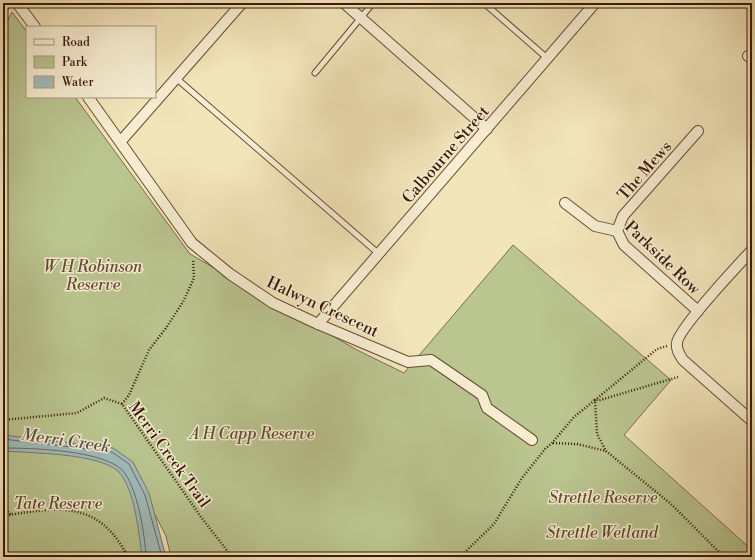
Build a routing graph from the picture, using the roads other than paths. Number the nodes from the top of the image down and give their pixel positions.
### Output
1 (5, 3) edge
2 (17, 3) edge
3 (242, 3) edge
4 (344, 3) edge
5 (374, 3) edge
6 (484, 3) edge
7 (595, 3) edge
8 (3, 7) edge
9 (361, 18) junction
10 (34, 26) edge
11 (547, 58) junction
12 (315, 73) dead end
13 (176, 78) junction
14 (89, 98) edge
15 (487, 129) junction
16 (698, 131) dead end
17 (121, 141) junction
18 (565, 203) dead end
19 (617, 231) junction
20 (752, 250) edge
21 (379, 254) junction
22 (698, 311) junction
23 (318, 324) junction
24 (752, 421) edge
25 (532, 440) dead end

1 - 8 street
2 - 10 street
3 - 13 street
4 - 9 street
5 - 9 lane
6 - 11 lane
7 - 11 street, Calbourne Street
9 - 12 lane
9 - 15 street
11 - 15 street, Calbourne Street
13 - 17 street
13 - 21 lane
14 - 17 street, Halwyn Crescent
15 - 21 street, Calbourne Street
16 - 19 street, The Mews
17 - 23 street, Halwyn Crescent
18 - 19 street, Parkside Row
19 - 22 street, Parkside Row
20 - 22 street
21 - 23 street, Calbourne Street
22 - 24 street
23 - 25 street, Halwyn Crescent

